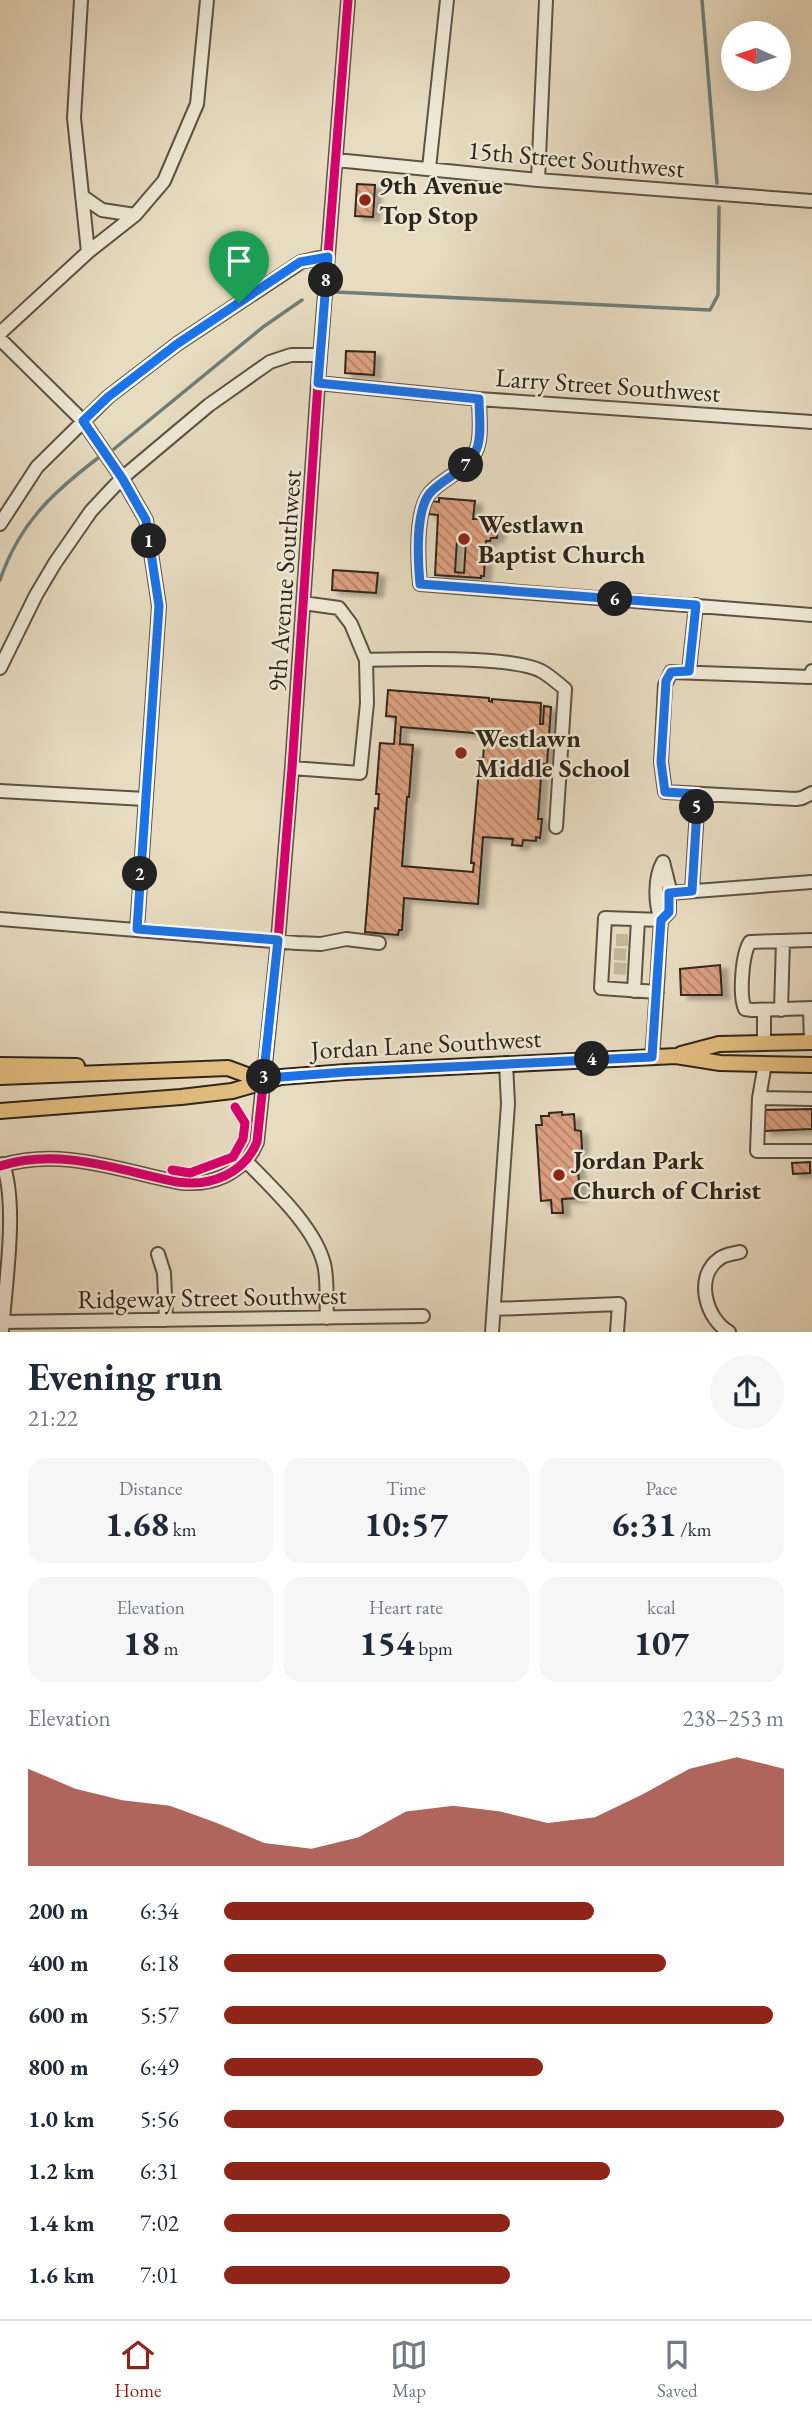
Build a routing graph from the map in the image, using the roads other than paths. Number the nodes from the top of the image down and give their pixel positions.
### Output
1 (81, 0) edge
2 (207, 0) edge
3 (348, 0) edge
4 (447, 0) edge
5 (546, 0) edge
6 (336, 160) junction
7 (429, 168) junction
8 (538, 180) junction
9 (82, 196) junction
10 (812, 201) edge
11 (135, 215) junction
12 (89, 252) junction
13 (328, 257) junction
14 (0, 333) edge
15 (0, 339) edge
16 (320, 355) junction
17 (318, 383) junction
18 (479, 399) junction
19 (83, 421) junction
20 (812, 422) edge
21 (122, 478) junction
22 (0, 524) edge
23 (303, 603) junction
24 (696, 605) junction
25 (812, 615) edge
26 (366, 660) junction
27 (0, 668) edge
28 (689, 671) junction
29 (811, 674) edge
30 (292, 768) junction
31 (0, 791) edge
32 (812, 793) edge
33 (698, 794) junction
34 (145, 799) junction
35 (556, 827) dead end
36 (812, 882) edge
37 (692, 891) junction
38 (669, 893) junction
39 (0, 919) edge
40 (638, 920) junction
41 (661, 920) junction
42 (137, 929) junction
43 (278, 940) junction
44 (783, 940) junction
45 (812, 940) edge
46 (379, 943) dead end
47 (620, 969) junction
48 (634, 990) junction
49 (657, 992) junction
50 (811, 1009) edge
51 (764, 1010) junction
52 (781, 1010) junction
53 (764, 1042) junction
54 (811, 1042) edge
55 (676, 1056) junction
56 (652, 1057) junction
57 (506, 1063) junction
58 (765, 1064) junction
59 (0, 1065) edge
60 (812, 1065) edge
61 (172, 1070) junction
62 (0, 1077) edge
63 (263, 1081) junction
64 (759, 1098) junction
65 (812, 1099) edge
66 (0, 1111) edge
67 (812, 1151) edge
68 (246, 1161) junction
69 (2, 1165) edge
70 (740, 1252) dead end
71 (158, 1254) dead end
72 (494, 1308) junction
73 (423, 1316) dead end
74 (327, 1318) junction
75 (166, 1320) junction
76 (2, 1327) edge
77 (492, 1332) edge
78 (617, 1332) edge
79 (729, 1332) edge

1 - 9 street
2 - 11 street
3 - 6 street, 9th Avenue Southwest
4 - 7 street
5 - 8 street
6 - 7 street, 15th Street Southwest
6 - 13 street, 9th Avenue Southwest
7 - 8 street, 15th Street Southwest
8 - 10 street, 15th Street Southwest
9 - 11 street
9 - 12 street
11 - 12 street
12 - 14 street
13 - 16 street, 9th Avenue Southwest
13 - 19 street
15 - 19 street
16 - 17 street, 9th Avenue Southwest
16 - 21 street
17 - 18 street, Larry Street Southwest
17 - 23 street, 9th Avenue Southwest
18 - 20 street, Larry Street Southwest
18 - 24 street
19 - 21 street
19 - 22 street
21 - 27 street
21 - 34 street
23 - 26 street
23 - 30 street, 9th Avenue Southwest
24 - 25 street
24 - 28 street
26 - 30 street
26 - 35 street
28 - 29 street
28 - 33 street
30 - 43 street, 9th Avenue Southwest
31 - 34 street
32 - 33 street
33 - 37 street
34 - 42 street
36 - 37 street
37 - 38 street
38 - 41 street
38 - 41 street
39 - 42 street
40 - 41 street
40 - 47 street
40 - 47 street
41 - 49 street
42 - 43 street
43 - 46 street
43 - 63 street, 9th Avenue Southwest
44 - 45 street
44 - 51 street
44 - 52 street
47 - 48 street
47 - 48 street
48 - 49 street
49 - 56 street
50 - 52 street
50 - 54 street
51 - 52 street
51 - 53 street
53 - 54 main road, Jordan Lane Southwest
53 - 55 main road, Jordan Lane Southwest
55 - 56 main road, Jordan Lane Southwest
55 - 58 main road, Jordan Lane Southwest
56 - 57 main road, Jordan Lane Southwest
57 - 63 main road, Jordan Lane Southwest
57 - 72 street
58 - 60 main road, Jordan Lane Southwest
58 - 64 street
59 - 61 main road
61 - 62 main road, Jordan Lane Southwest
61 - 63 main road, Jordan Lane Southwest
63 - 66 main road, Jordan Lane Southwest
63 - 68 street, 9th Avenue Southwest
64 - 65 street
64 - 67 street
68 - 69 street
68 - 74 street
69 - 76 street
70 - 79 street
71 - 75 street
72 - 77 street
72 - 78 street
73 - 74 street, Ridgeway Street Southwest
74 - 75 street, Ridgeway Street Southwest
75 - 76 street, Ridgeway Street Southwest

